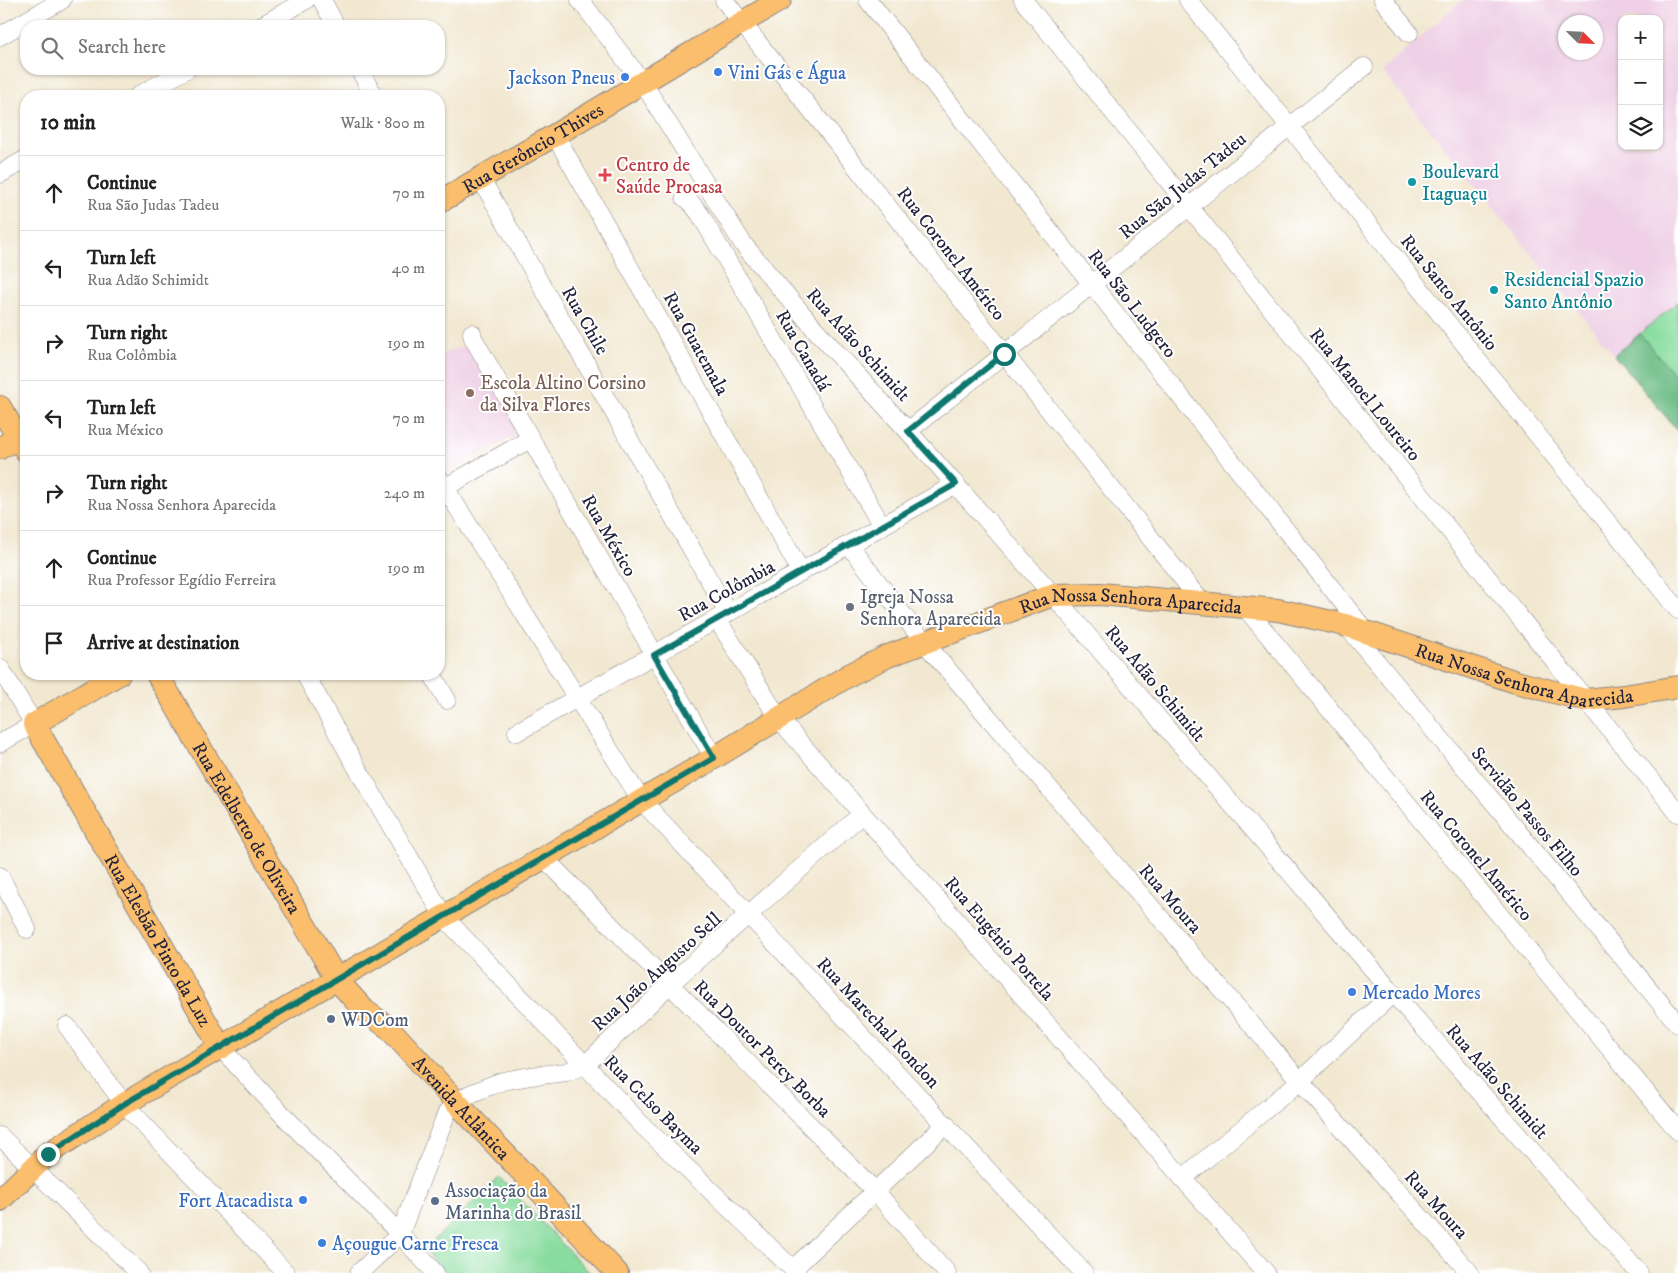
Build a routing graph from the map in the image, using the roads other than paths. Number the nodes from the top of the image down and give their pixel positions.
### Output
1 (62, 0) edge
2 (306, 0) edge
3 (322, 0) edge
4 (580, 0) edge
5 (724, 0) edge
6 (780, 0) edge
7 (868, 0) edge
8 (1023, 0) edge
9 (1188, 0) edge
10 (1383, 0) edge
11 (287, 5) edge
12 (28, 20) edge
13 (268, 20) edge
14 (333, 20) edge
15 (742, 22) junction
16 (20, 24) edge
17 (1410, 33) dead end
18 (0, 36) edge
19 (1364, 67) dead end
20 (175, 75) edge
21 (362, 75) edge
22 (643, 83) junction
23 (149, 90) edge
24 (371, 90) edge
25 (1290, 126) junction
26 (556, 135) junction
27 (20, 162) edge
28 (0, 174) edge
29 (481, 179) junction
30 (685, 198) dead end
31 (445, 199) edge
32 (1189, 207) junction
33 (743, 244) junction
34 (725, 257) junction
35 (1092, 284) junction
36 (472, 333) dead end
37 (1004, 354) junction
38 (0, 407) edge
39 (908, 431) junction
40 (530, 439) junction
41 (18, 443) edge
42 (445, 483) edge
43 (956, 484) junction
44 (445, 491) edge
45 (882, 526) junction
46 (848, 545) junction
47 (801, 572) junction
48 (1053, 595) junction
49 (1202, 603) junction
50 (1244, 606) junction
51 (1678, 610) edge
52 (723, 616) junction
53 (1356, 628) junction
54 (924, 642) junction
55 (654, 655) junction
56 (0, 668) edge
57 (109, 680) edge
58 (160, 680) edge
59 (308, 680) edge
60 (436, 680) edge
61 (1678, 687) edge
62 (577, 698) junction
63 (448, 700) dead end
64 (1585, 700) junction
65 (779, 719) junction
66 (34, 724) junction
67 (517, 732) dead end
68 (0, 743) edge
69 (714, 758) junction
70 (642, 800) junction
71 (1678, 813) edge
72 (862, 814) junction
73 (544, 858) junction
74 (0, 876) edge
75 (749, 915) junction
76 (444, 917) junction
77 (27, 929) dead end
78 (336, 980) junction
79 (670, 984) junction
80 (1393, 993) junction
81 (1678, 1024) edge
82 (67, 1026) dead end
83 (220, 1048) junction
84 (585, 1065) junction
85 (1300, 1081) junction
86 (124, 1104) junction
87 (452, 1107) junction
88 (946, 1124) junction
89 (1678, 1132) edge
90 (0, 1136) edge
91 (32, 1168) junction
92 (1183, 1178) junction
93 (876, 1192) junction
94 (0, 1200) edge
95 (400, 1234) junction
96 (795, 1271) edge
97 (1637, 1272) edge
98 (139, 1273) edge
99 (286, 1273) edge
100 (359, 1273) edge
101 (435, 1273) edge
102 (600, 1273) edge
103 (617, 1273) edge
104 (947, 1273) edge
105 (1084, 1273) edge
106 (1266, 1273) edge
107 (1470, 1273) edge

1 - 12 street
2 - 11 street
3 - 14 street
4 - 22 street, Rua Adão Schimidt
5 - 15 street, Rua Coronel Américo
6 - 15 main road, Rua Gerôncio Thives
7 - 35 street, Rua São Ludgero
8 - 32 street, Rua Manoel Loureiro
9 - 25 street, Rua Santo Antônio
10 - 17 street
11 - 13 street
15 - 22 main road, Rua Gerôncio Thives
15 - 37 street, Rua Coronel Américo
16 - 18 street
19 - 25 street, Rua São Judas Tadeu
20 - 23 street
21 - 24 street
22 - 26 main road, Rua Gerôncio Thives
22 - 33 street, Rua Adão Schimidt
25 - 32 street, Rua São Judas Tadeu
25 - 51 street, Rua Santo Antônio
26 - 29 main road, Rua Gerôncio Thives
26 - 47 street, Rua Guatemala
27 - 28 street
29 - 31 main road, Rua Gerôncio Thives
29 - 52 street, Rua Chile
30 - 34 street, Rua Canadá
32 - 35 street, Rua São Judas Tadeu
32 - 64 street, Rua Manoel Loureiro
33 - 34 street
33 - 39 street, Rua Adão Schimidt
34 - 45 street, Rua Canadá
35 - 37 street, Rua São Judas Tadeu
35 - 53 street, Rua São Ludgero
36 - 40 street, Rua México
37 - 39 street, Rua São Judas Tadeu
37 - 49 street, Rua Coronel Américo
38 - 41 main road
39 - 43 street, Rua Adão Schimidt
40 - 42 street
40 - 55 street, Rua México
43 - 45 street, Rua Colômbia
43 - 48 street, Rua Adão Schimidt
44 - 62 street, Rua Marechal Rondon
45 - 46 street, Rua Colômbia
46 - 47 street, Rua Colômbia
46 - 54 street, Rua Moura
47 - 52 street, Rua Colômbia
48 - 49 main road, Rua Nossa Senhora Aparecida
48 - 54 main road, Rua Nossa Senhora Aparecida
48 - 80 street, Rua Adão Schimidt
49 - 50 main road, Rua Nossa Senhora Aparecida
50 - 53 main road, Rua Nossa Senhora Aparecida
50 - 89 street, Rua Coronel Américo
52 - 55 street, Rua Colômbia
52 - 65 street, Rua Eugênio Portela
53 - 64 main road, Rua Nossa Senhora Aparecida
53 - 81 street, Servidão Passos Filho
54 - 65 main road, Rua Nossa Senhora Aparecida
54 - 85 street, Rua Moura
55 - 62 street, Rua Colômbia
55 - 69 street, Rua México
56 - 66 street, Rua Elesbão Pinto da Luz
57 - 66 main road
58 - 78 main road, Rua Edelberto de Oliveira
59 - 76 street, Rua Celso Bayma
60 - 63 street
61 - 64 main road, Rua Nossa Senhora Aparecida
62 - 67 street, Rua Colômbia
62 - 70 street, Rua Marechal Rondon
64 - 71 street, Rua Manoel Loureiro
65 - 69 main road, Rua Nossa Senhora Aparecida
65 - 72 street, Rua Eugênio Portela
66 - 68 street
66 - 83 main road, Rua Elesbão Pinto da Luz
69 - 70 main road, Rua Nossa Senhora Aparecida
70 - 73 main road, Rua Nossa Senhora Aparecida
70 - 75 street, Rua Marechal Rondon
72 - 75 street, Rua João Augusto Sell
72 - 92 street, Rua Eugênio Portela
73 - 76 main road, Rua Nossa Senhora Aparecida
73 - 79 street, Rua Doutor Percy Borba
74 - 77 street
75 - 79 street, Rua João Augusto Sell
75 - 88 street, Rua Marechal Rondon
76 - 78 main road, Rua Nossa Senhora Aparecida
76 - 84 street, Rua Celso Bayma
78 - 83 main road, Rua Nossa Senhora Aparecida
78 - 87 main road, Avenida Atlântica
79 - 84 street, Rua João Augusto Sell
79 - 93 street, Rua Doutor Percy Borba
80 - 85 street
80 - 97 street, Rua Adão Schimidt
82 - 86 street
83 - 86 main road, Rua Nossa Senhora Aparecida
83 - 95 street, Rua Elesbão Pinto da Luz
84 - 87 street, Rua João Augusto Sell
84 - 96 street, Rua Celso Bayma
85 - 92 street
85 - 107 street, Rua Moura
86 - 91 main road, Rua Nossa Senhora Aparecida
86 - 99 street
87 - 95 street
87 - 102 main road, Avenida Atlântica
87 - 103 main road, Avenida Atlântica
88 - 93 street
88 - 105 street, Rua Marechal Rondon
90 - 91 street
91 - 94 main road, Rua Nossa Senhora Aparecida
91 - 98 street
92 - 106 street, Rua Eugênio Portela
93 - 96 street
93 - 104 street, Rua Doutor Percy Borba
95 - 100 street
95 - 101 street, Rua Elesbão Pinto da Luz

